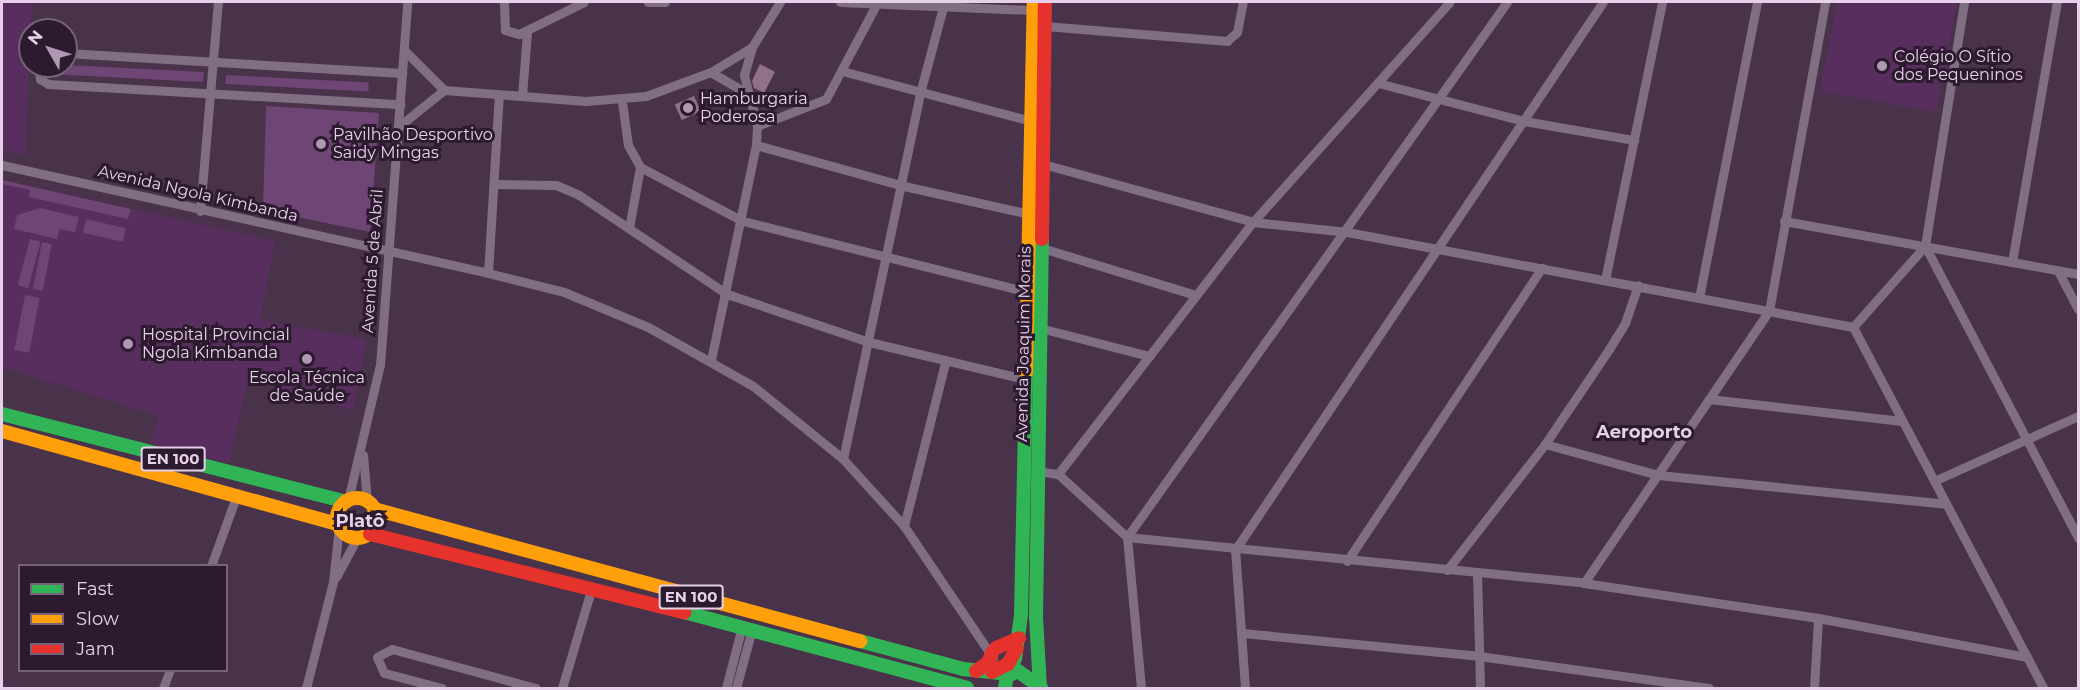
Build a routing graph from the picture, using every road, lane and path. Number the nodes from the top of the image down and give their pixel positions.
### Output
1 (218, 2) edge
2 (407, 2) edge
3 (504, 2) edge
4 (584, 2) edge
5 (648, 2) edge
6 (665, 2) edge
7 (780, 2) edge
8 (840, 2) edge
9 (1243, 2) edge
10 (1450, 2) edge
11 (1507, 2) edge
12 (1604, 2) edge
13 (1662, 2) edge
14 (1757, 2) edge
15 (1825, 2) edge
16 (1964, 2) edge
17 (2057, 2) edge
18 (1038, 4) edge
19 (876, 5) junction
20 (943, 7) junction
21 (1045, 26) junction
22 (527, 32) junction
23 (752, 48) junction
24 (404, 50) junction
25 (78, 55) edge
26 (215, 62) junction
27 (842, 71) junction
28 (711, 72) junction
29 (402, 73) junction
30 (40, 78) edge
31 (1378, 83) junction
32 (444, 90) junction
33 (745, 92) junction
34 (213, 93) junction
35 (920, 93) junction
36 (499, 94) junction
37 (522, 96) junction
38 (1438, 101) junction
39 (622, 102) junction
40 (400, 104) junction
41 (1524, 121) junction
42 (1031, 122) junction
43 (757, 126) junction
44 (398, 127) junction
45 (1634, 140) junction
46 (756, 145) junction
47 (1043, 164) junction
48 (2, 165) edge
49 (640, 167) junction
50 (494, 184) junction
51 (904, 186) junction
52 (200, 211) junction
53 (1029, 214) junction
54 (1784, 220) junction
55 (743, 221) junction
56 (1253, 222) junction
57 (629, 228) junction
58 (1347, 232) junction
59 (1925, 246) junction
60 (1042, 248) junction
61 (1437, 249) junction
62 (389, 251) junction
63 (888, 257) junction
64 (2012, 262) junction
65 (1542, 268) junction
66 (2058, 271) junction
67 (488, 273) junction
68 (2079, 274) edge
69 (1605, 280) junction
70 (1638, 285) junction
71 (1027, 292) junction
72 (727, 294) junction
73 (1196, 295) junction
74 (1700, 298) junction
75 (2079, 309) edge
76 (1769, 311) junction
77 (1853, 327) junction
78 (1040, 328) junction
79 (869, 342) junction
80 (1149, 356) junction
81 (711, 360) junction
82 (945, 363) junction
83 (1024, 379) junction
84 (1709, 399) junction
85 (2, 414) edge
86 (2079, 416) edge
87 (1902, 421) junction
88 (2, 431) edge
89 (2026, 439) junction
90 (1545, 444) junction
91 (362, 449) junction
92 (843, 459) junction
93 (201, 466) junction
94 (1038, 471) junction
95 (1058, 474) junction
96 (1658, 475) junction
97 (1934, 481) junction
98 (197, 485) junction
99 (237, 494) junction
100 (347, 501) junction
101 (1946, 504) junction
102 (371, 505) junction
103 (338, 526) junction
104 (904, 526) junction
105 (363, 536) junction
106 (1127, 537) junction
107 (2079, 538) edge
108 (1235, 550) junction
109 (1347, 561) junction
110 (212, 564) edge
111 (1447, 570) junction
112 (1477, 572) junction
113 (333, 582) junction
114 (1584, 583) junction
115 (592, 587) junction
116 (1818, 618) junction
117 (747, 627) junction
118 (1242, 633) junction
119 (1018, 643) junction
120 (994, 651) junction
121 (1479, 656) junction
122 (2027, 657) junction
123 (169, 672) edge
124 (1000, 675) edge
125 (163, 688) edge
126 (306, 688) edge
127 (442, 688) edge
128 (536, 688) edge
129 (562, 688) edge
130 (726, 688) edge
131 (736, 688) edge
132 (967, 688) edge
133 (1041, 688) edge
134 (1141, 688) edge
135 (1245, 688) edge
136 (1480, 688) edge
137 (1709, 688) edge
138 (1814, 688) edge
139 (2043, 688) edge

1 - 26 street
2 - 24 street, Avenida 5 de Abril
3 - 22 street
4 - 22 street
5 - 6 street
7 - 23 street
8 - 19 street
9 - 21 street
10 - 31 street
11 - 38 street
12 - 41 street
13 - 45 street
14 - 74 street
15 - 54 street
16 - 59 street
17 - 64 street
18 - 20 street
18 - 21 main road, Avenida Joaquim Morais
18 - 42 main road, Avenida Joaquim Morais
19 - 20 street
19 - 27 street
20 - 35 street
21 - 47 main road, Avenida Joaquim Morais
22 - 37 street
23 - 28 street
23 - 33 street
24 - 29 street, Avenida 5 de Abril
24 - 32 street
25 - 26 street
26 - 29 street
26 - 34 street
27 - 35 street
27 - 43 street
28 - 33 street
28 - 39 street
29 - 40 street, Avenida 5 de Abril
30 - 34 street
31 - 38 street
31 - 56 street
32 - 36 street
32 - 44 street
33 - 43 street
34 - 40 street
34 - 52 street
35 - 42 street
35 - 51 street
36 - 37 street
36 - 50 street
37 - 39 street
38 - 41 street
38 - 58 street
39 - 49 street
40 - 44 street, Avenida 5 de Abril
41 - 45 street
41 - 61 street
42 - 53 main road, Avenida Joaquim Morais
43 - 46 street
44 - 62 street, Avenida 5 de Abril
45 - 69 street
46 - 51 street
46 - 55 street
47 - 56 street
47 - 60 main road, Avenida Joaquim Morais
48 - 52 street, Avenida Ngola Kimbanda
49 - 55 street
49 - 57 street
50 - 57 street
50 - 67 street
51 - 53 street
51 - 63 street
52 - 62 street, Avenida Ngola Kimbanda
53 - 71 main road, Avenida Joaquim Morais
54 - 59 street
54 - 76 street
55 - 63 street
55 - 72 street
56 - 58 street
56 - 73 street
57 - 72 street
58 - 61 street
58 - 106 street
59 - 64 street
59 - 77 street
59 - 89 street
60 - 73 street
60 - 78 main road, Avenida Joaquim Morais
61 - 65 street
61 - 108 street
62 - 67 street, Avenida Ngola Kimbanda
62 - 91 street, Avenida 5 de Abril
63 - 71 street
63 - 79 street
64 - 66 street
65 - 69 street
65 - 109 street
66 - 68 street
66 - 75 street
67 - 81 street, Avenida Ngola Kimbanda
69 - 70 street
70 - 74 street
70 - 90 street
71 - 83 main road, Avenida Joaquim Morais
72 - 79 street
72 - 81 street
73 - 80 street
74 - 76 street
76 - 77 street
76 - 84 street
77 - 87 street
78 - 80 street
78 - 94 main road, Avenida Joaquim Morais
79 - 82 street
79 - 92 street
80 - 95 street
81 - 92 street, Avenida Ngola Kimbanda
82 - 83 street
82 - 104 street
83 - 119 main road, Avenida Joaquim Morais
84 - 87 street
84 - 96 street
85 - 93 main road, EN 100
86 - 89 street
87 - 97 street
88 - 98 main road, EN 100
89 - 97 street
89 - 107 street
90 - 96 street
90 - 111 street
91 - 100 street, Avenida 5 de Abril
91 - 102 street, Avenida 5 de Abril
92 - 104 street, Avenida Ngola Kimbanda
93 - 98 main road
93 - 100 main road, EN 100
94 - 95 street
94 - 133 main road, Avenida Joaquim Morais
95 - 106 street
96 - 101 street
96 - 114 street
97 - 101 street
98 - 99 main road, EN 100
99 - 103 main road, EN 100
99 - 110 street
100 - 102 main road, EN 100
100 - 103 main road
101 - 122 street
102 - 105 main road
102 - 124 main road, EN 100
103 - 105 main road, EN 100
103 - 113 street
104 - 120 street, Avenida Ngola Kimbanda
105 - 113 street
105 - 115 main road, EN 100
106 - 108 street
106 - 134 street
108 - 109 street
108 - 118 street
109 - 111 street
111 - 112 street
112 - 114 street
112 - 121 street
113 - 126 street
114 - 116 street
115 - 117 main road, EN 100
115 - 129 street
116 - 122 street
116 - 138 street
117 - 130 street
117 - 131 street
117 - 132 main road, EN 100
118 - 121 street
118 - 135 street
119 - 120 main road
119 - 124 main road, Avenida Joaquim Morais
120 - 124 street, Avenida Ngola Kimbanda
120 - 124 main road
121 - 136 street
121 - 137 street
122 - 139 street
123 - 125 street
124 - 133 main road, EN 100
127 - 128 street

